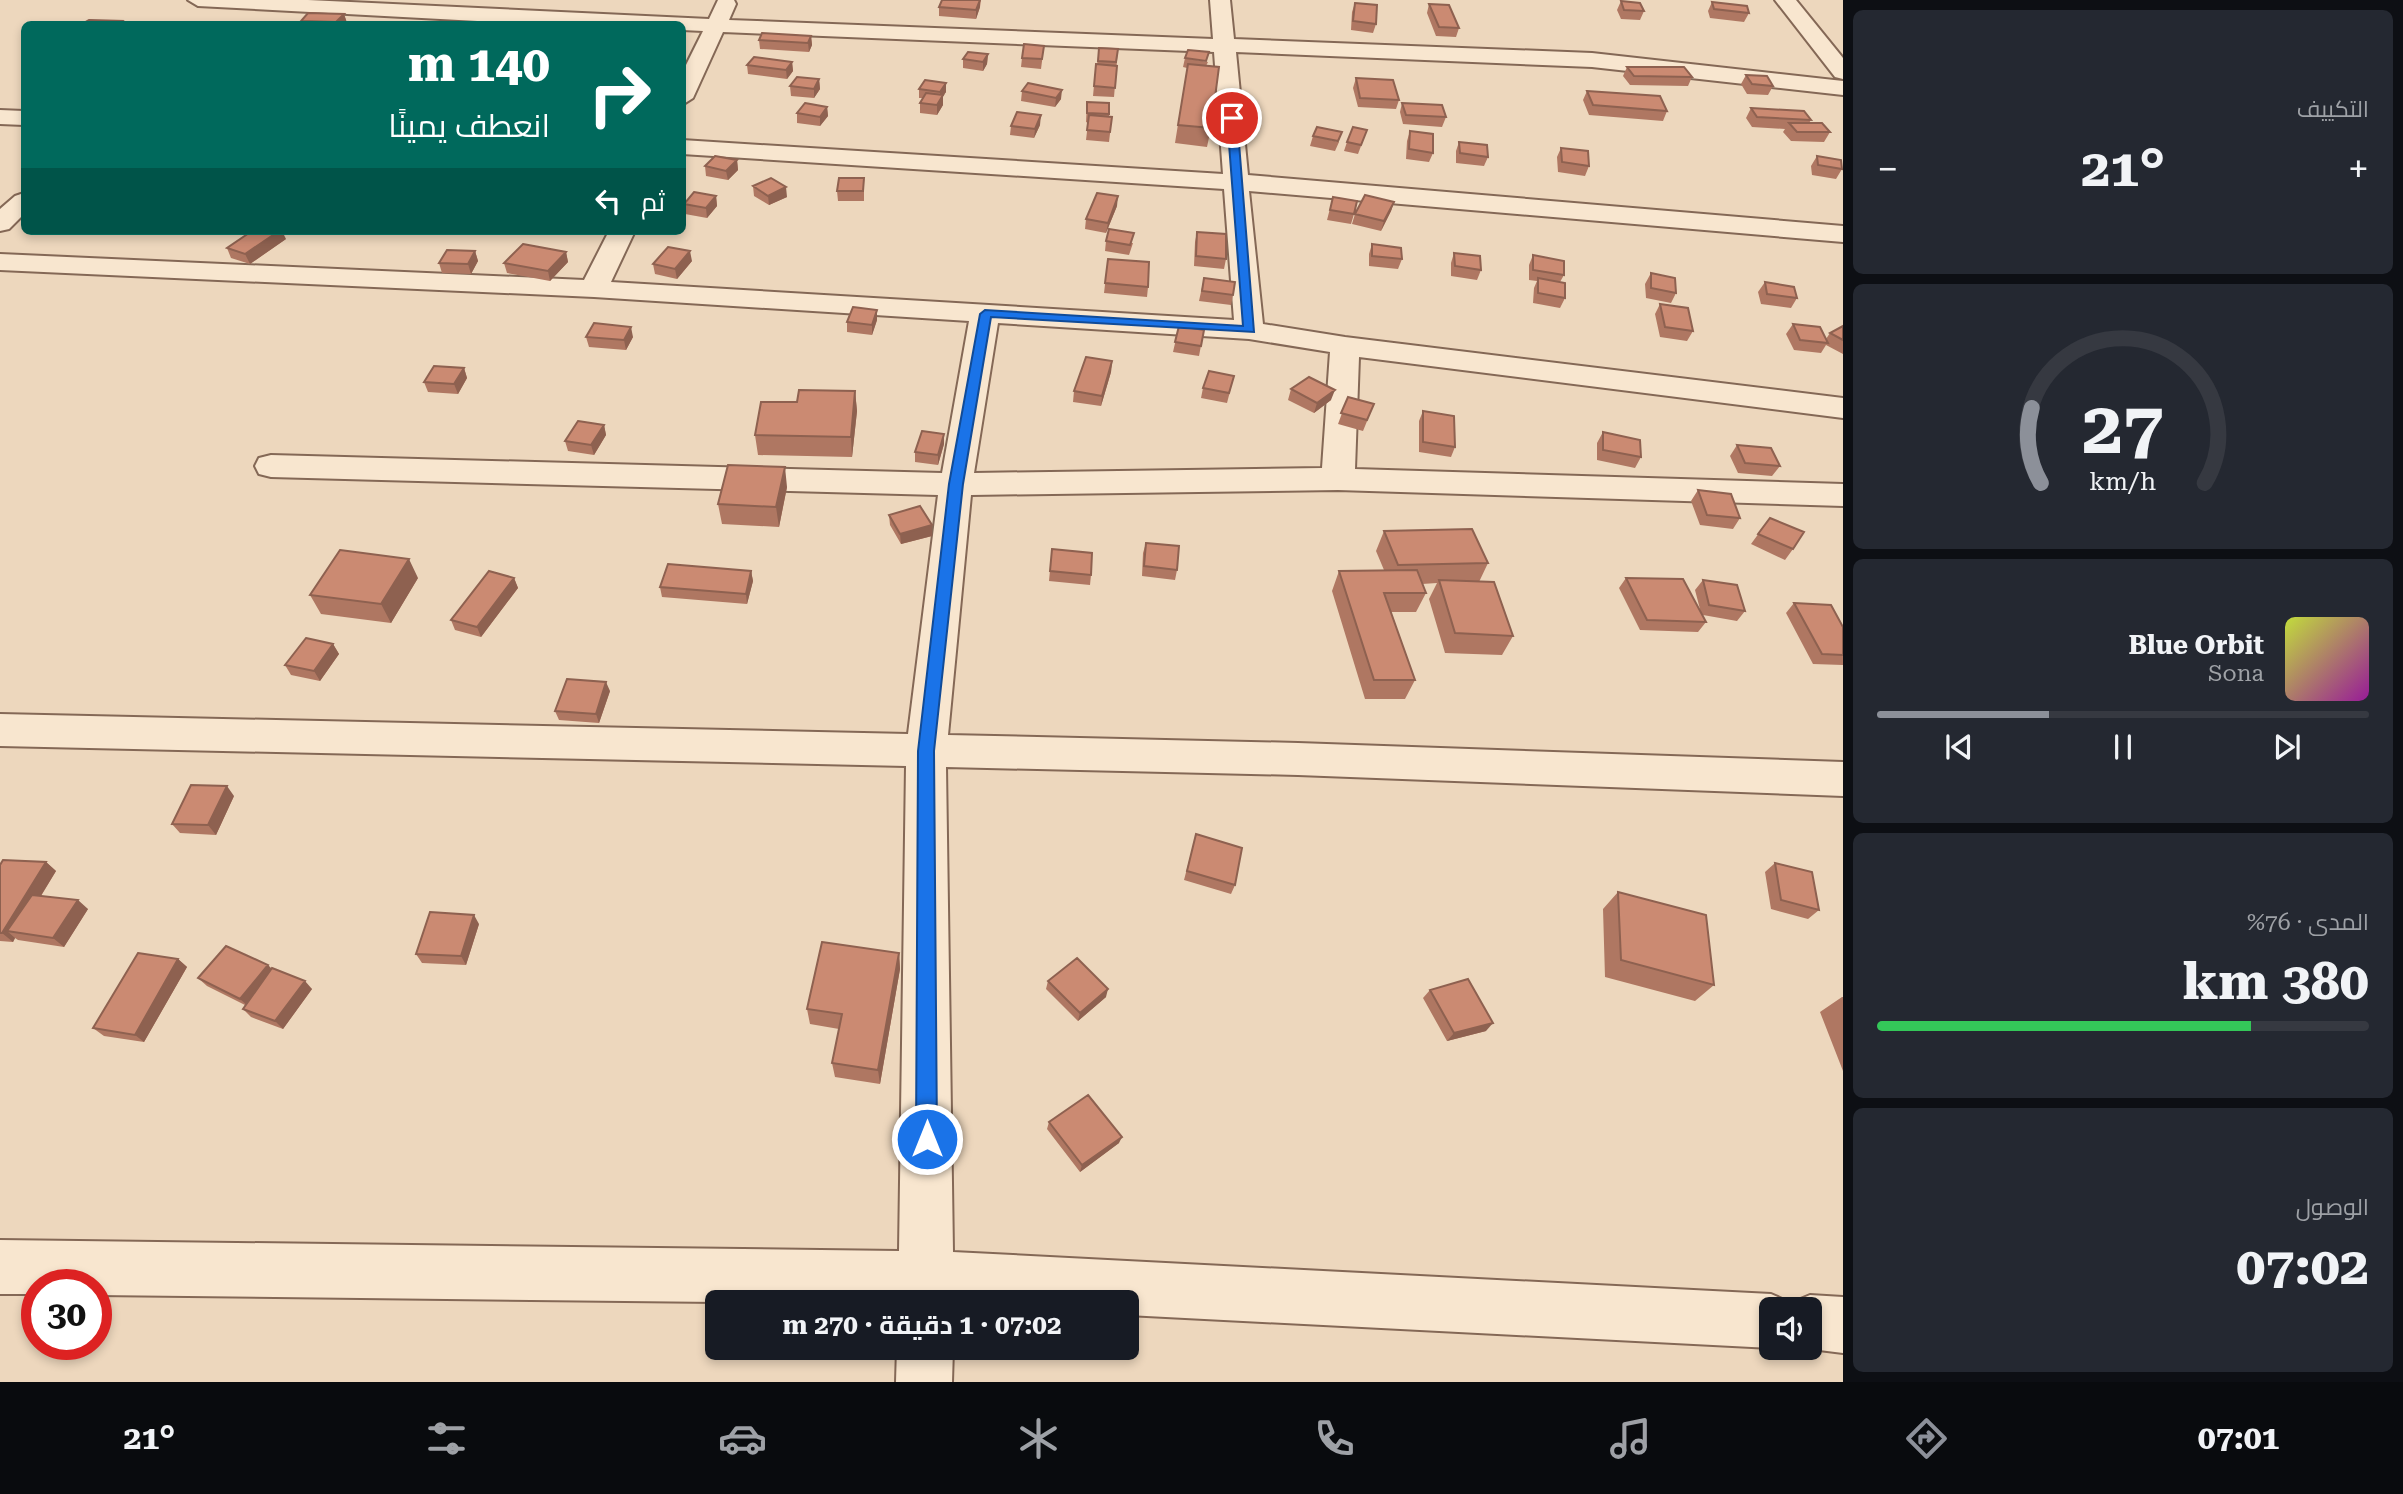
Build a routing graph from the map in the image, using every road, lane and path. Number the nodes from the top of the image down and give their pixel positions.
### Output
1 (198, 0) edge
2 (728, 0) edge
3 (1220, 0) edge
4 (1785, 0) edge
5 (235, 1) edge
6 (214, 21) edge
7 (643, 21) edge
8 (686, 22) edge
9 (714, 23) junction
10 (1226, 44) junction
11 (1843, 72) edge
12 (1843, 88) edge
13 (686, 89) edge
14 (0, 117) edge
15 (21, 118) edge
16 (686, 147) edge
17 (1237, 182) junction
18 (21, 204) edge
19 (0, 223) edge
20 (1843, 234) edge
21 (620, 235) edge
22 (0, 262) edge
23 (594, 289) junction
24 (985, 314) junction
25 (1249, 330) junction
26 (1345, 346) junction
27 (1843, 408) edge
28 (271, 466) dead end
29 (1338, 479) junction
30 (956, 484) junction
31 (1843, 495) edge
32 (0, 730) edge
33 (926, 751) junction
34 (1843, 779) edge
35 (0, 1267) edge
36 (927, 1290) edge
37 (1139, 1298) edge
38 (1759, 1321) edge
39 (1822, 1324) edge
40 (1843, 1325) edge
41 (925, 1360) edge
42 (924, 1382) edge

1 - 5 street
2 - 9 street
3 - 10 street
4 - 11 street
5 - 6 street
5 - 7 street
8 - 9 street
9 - 10 street
9 - 13 street
10 - 12 street
10 - 17 street
14 - 15 street
16 - 17 street
17 - 20 street
17 - 25 street
18 - 19 street
21 - 23 street
22 - 23 street
23 - 24 street
24 - 25 street
24 - 30 street
25 - 26 street
26 - 27 street
26 - 29 street
28 - 30 street
29 - 30 street
29 - 31 street
30 - 33 street
32 - 33 street
33 - 34 street
33 - 36 street
35 - 36 street
37 - 38 street
39 - 40 street
41 - 42 street

